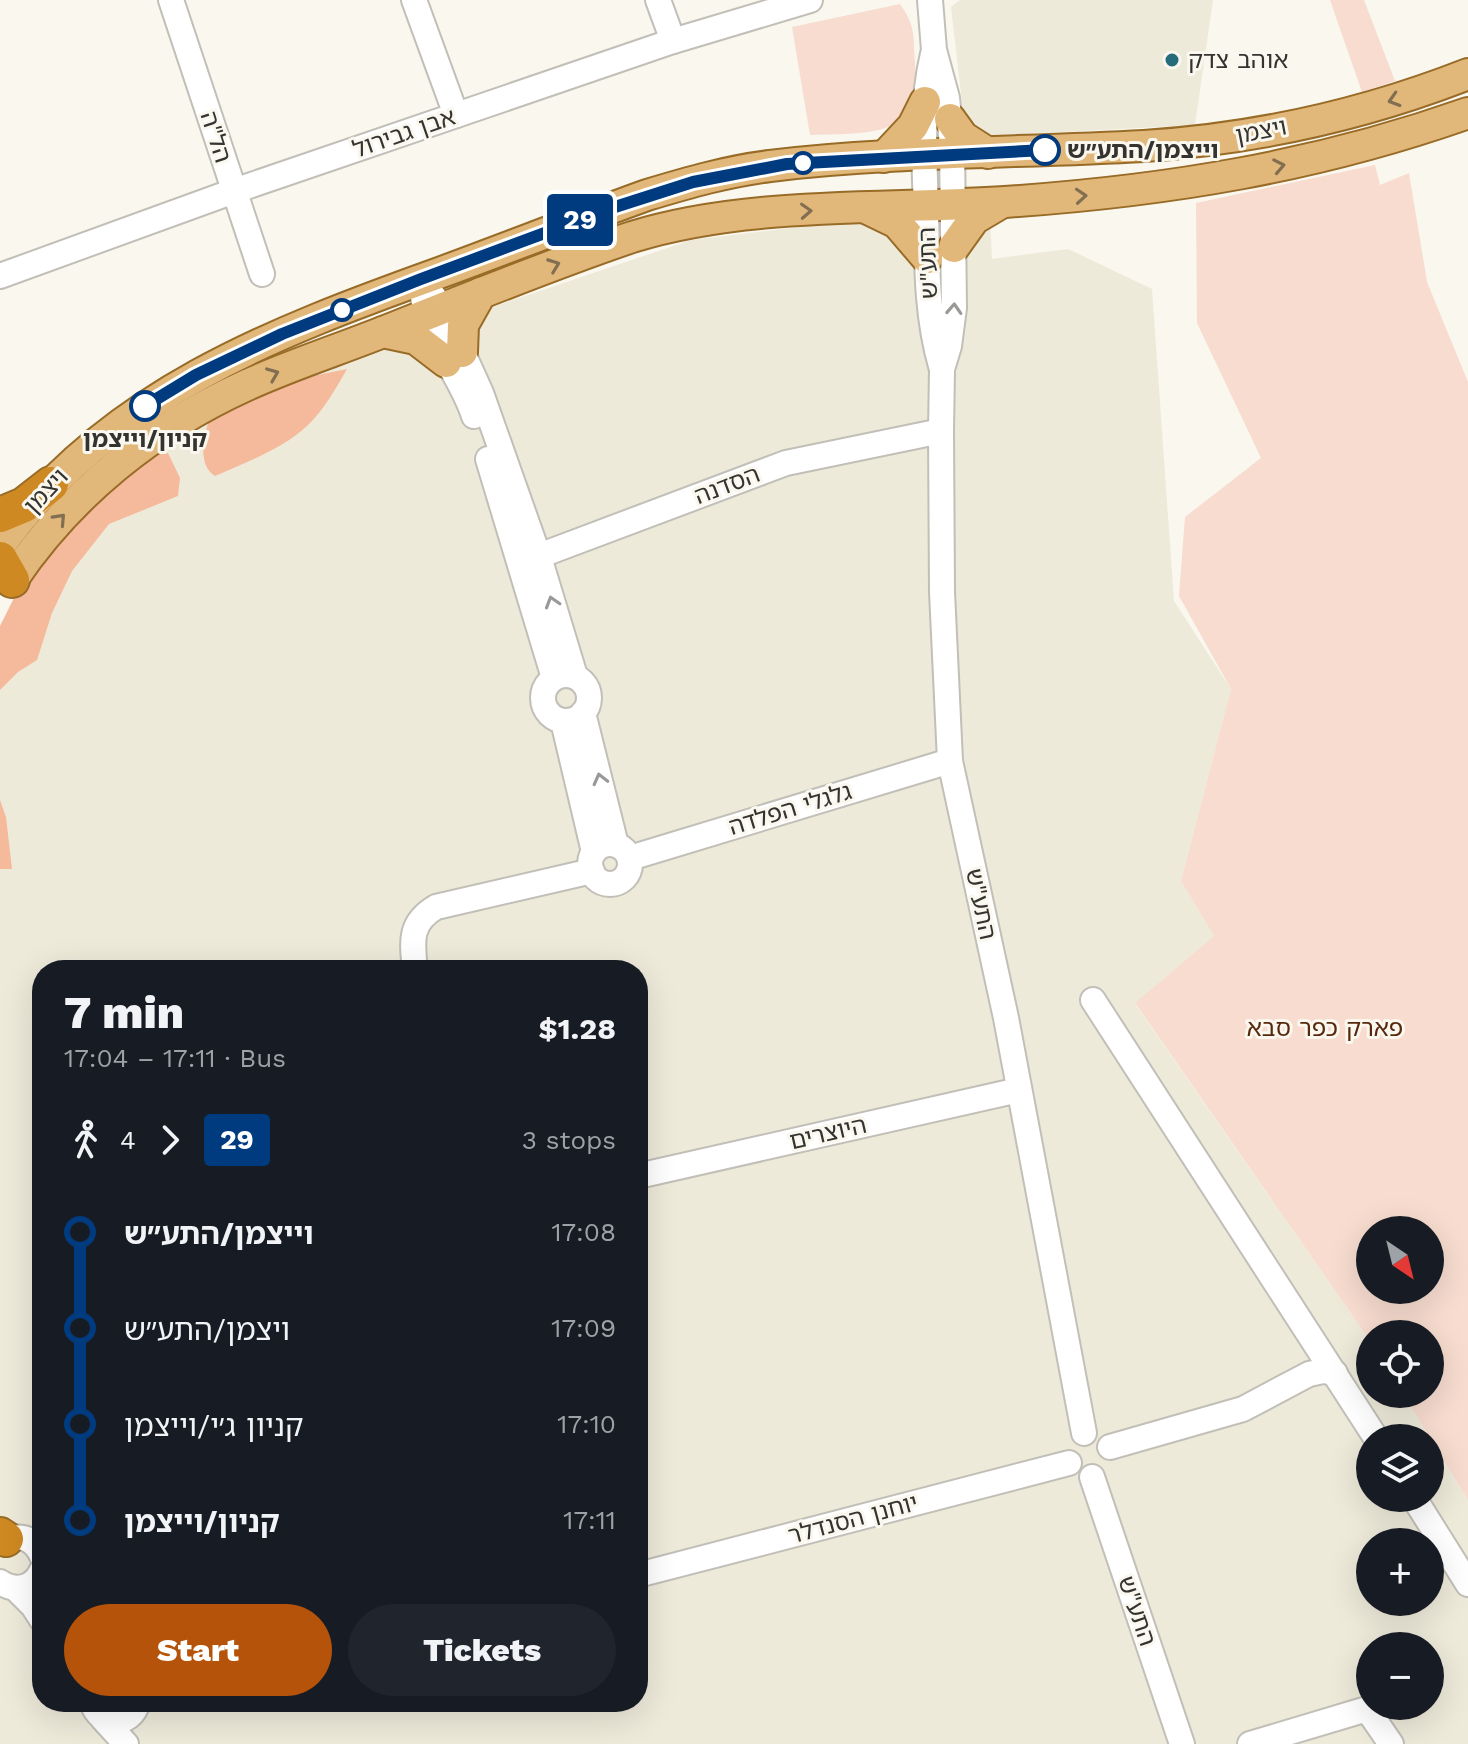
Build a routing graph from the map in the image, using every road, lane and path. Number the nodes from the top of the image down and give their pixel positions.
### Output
1 (171, 0) edge
2 (414, 0) edge
3 (658, 0) edge
4 (810, 0) edge
5 (930, 0) edge
6 (673, 41) junction
7 (934, 50) junction
8 (1468, 74) edge
9 (925, 102) junction
10 (1468, 113) edge
11 (456, 115) junction
12 (950, 119) junction
13 (988, 153) junction
14 (938, 155) junction
15 (884, 157) junction
16 (234, 191) junction
17 (1003, 202) junction
18 (939, 205) junction
19 (866, 208) junction
20 (940, 252) junction
21 (262, 274) dead end
22 (0, 276) edge
23 (421, 279) junction
24 (481, 293) junction
25 (434, 312) junction
26 (383, 332) junction
27 (455, 365) junction
28 (941, 431) junction
29 (51, 484) junction
30 (0, 515) edge
31 (0, 545) edge
32 (530, 560) junction
33 (3, 580) edge
34 (564, 677) junction
35 (573, 717) junction
36 (950, 761) junction
37 (608, 857) junction
38 (415, 960) edge
39 (1093, 1000) dead end
40 (1019, 1090) junction
41 (648, 1174) edge
42 (1335, 1373) junction
43 (1367, 1424) edge
44 (1084, 1433) junction
45 (1110, 1447) junction
46 (1069, 1463) junction
47 (1092, 1477) junction
48 (1423, 1512) edge
49 (2, 1539) edge
50 (32, 1541) edge
51 (648, 1572) edge
52 (32, 1582) edge
53 (1468, 1584) edge
54 (5, 1585) edge
55 (32, 1605) edge
56 (116, 1712) edge
57 (116, 1712) edge
58 (126, 1744) edge
59 (137, 1744) edge
60 (1182, 1744) edge
61 (1250, 1744) edge
62 (1391, 1744) edge

1 - 16 street, הל"ה
2 - 11 street
3 - 6 street
4 - 6 street, אבן גבירול
5 - 7 street
6 - 11 street, אבן גבירול
7 - 9 street
7 - 12 street
8 -> 13 main road, ויצמן
9 - 14 street
9 - 15 main road
17 -> 10 main road, ויצמן
11 - 16 street, אבן גבירול
12 - 13 main road
12 - 14 street
13 - 14 main road, ויצמן
14 - 15 main road, ויצמן
14 - 18 street, התע"ש
15 - 23 main road, ויצמן
16 - 21 street, הל"ה
16 - 22 street, אבן גבירול
17 - 18 main road, ויצמן
17 - 20 main road
18 - 19 main road, ויצמן
18 - 20 street, התע"ש
19 - 20 main road
24 -> 19 main road, ויצמן
20 - 28 street, התע"ש
23 - 25 street
23 - 29 main road, ויצמן
24 - 25 main road, ויצמן
24 - 27 main road
25 - 26 main road, ויצמן
25 - 27 street
26 - 27 main road
33 -> 26 main road, ויצמן
27 - 32 street
27 - 32 street
28 - 32 street, הסדנה
28 - 36 street, התע"ש
29 - 30 highway
29 - 31 main road, ויצמן
32 - 34 street
34 - 35 street
34 - 35 street
35 - 37 street
36 - 37 street, גלגלי הפלדה
36 - 40 street, התע"ש
37 - 38 street, גלגלי הפלדה
39 - 42 street
40 - 41 street, היוצרים
40 - 44 street, התע"ש
42 - 43 street
42 - 45 street
44 - 45 street
44 - 46 street
45 - 47 street
46 - 47 street
46 - 51 street, יוחנן הסנדלר
47 - 60 street, התע"ש
48 - 53 street
49 - 50 street
52 - 54 street
54 - 55 street
56 - 58 street
57 - 59 street
61 - 62 street

